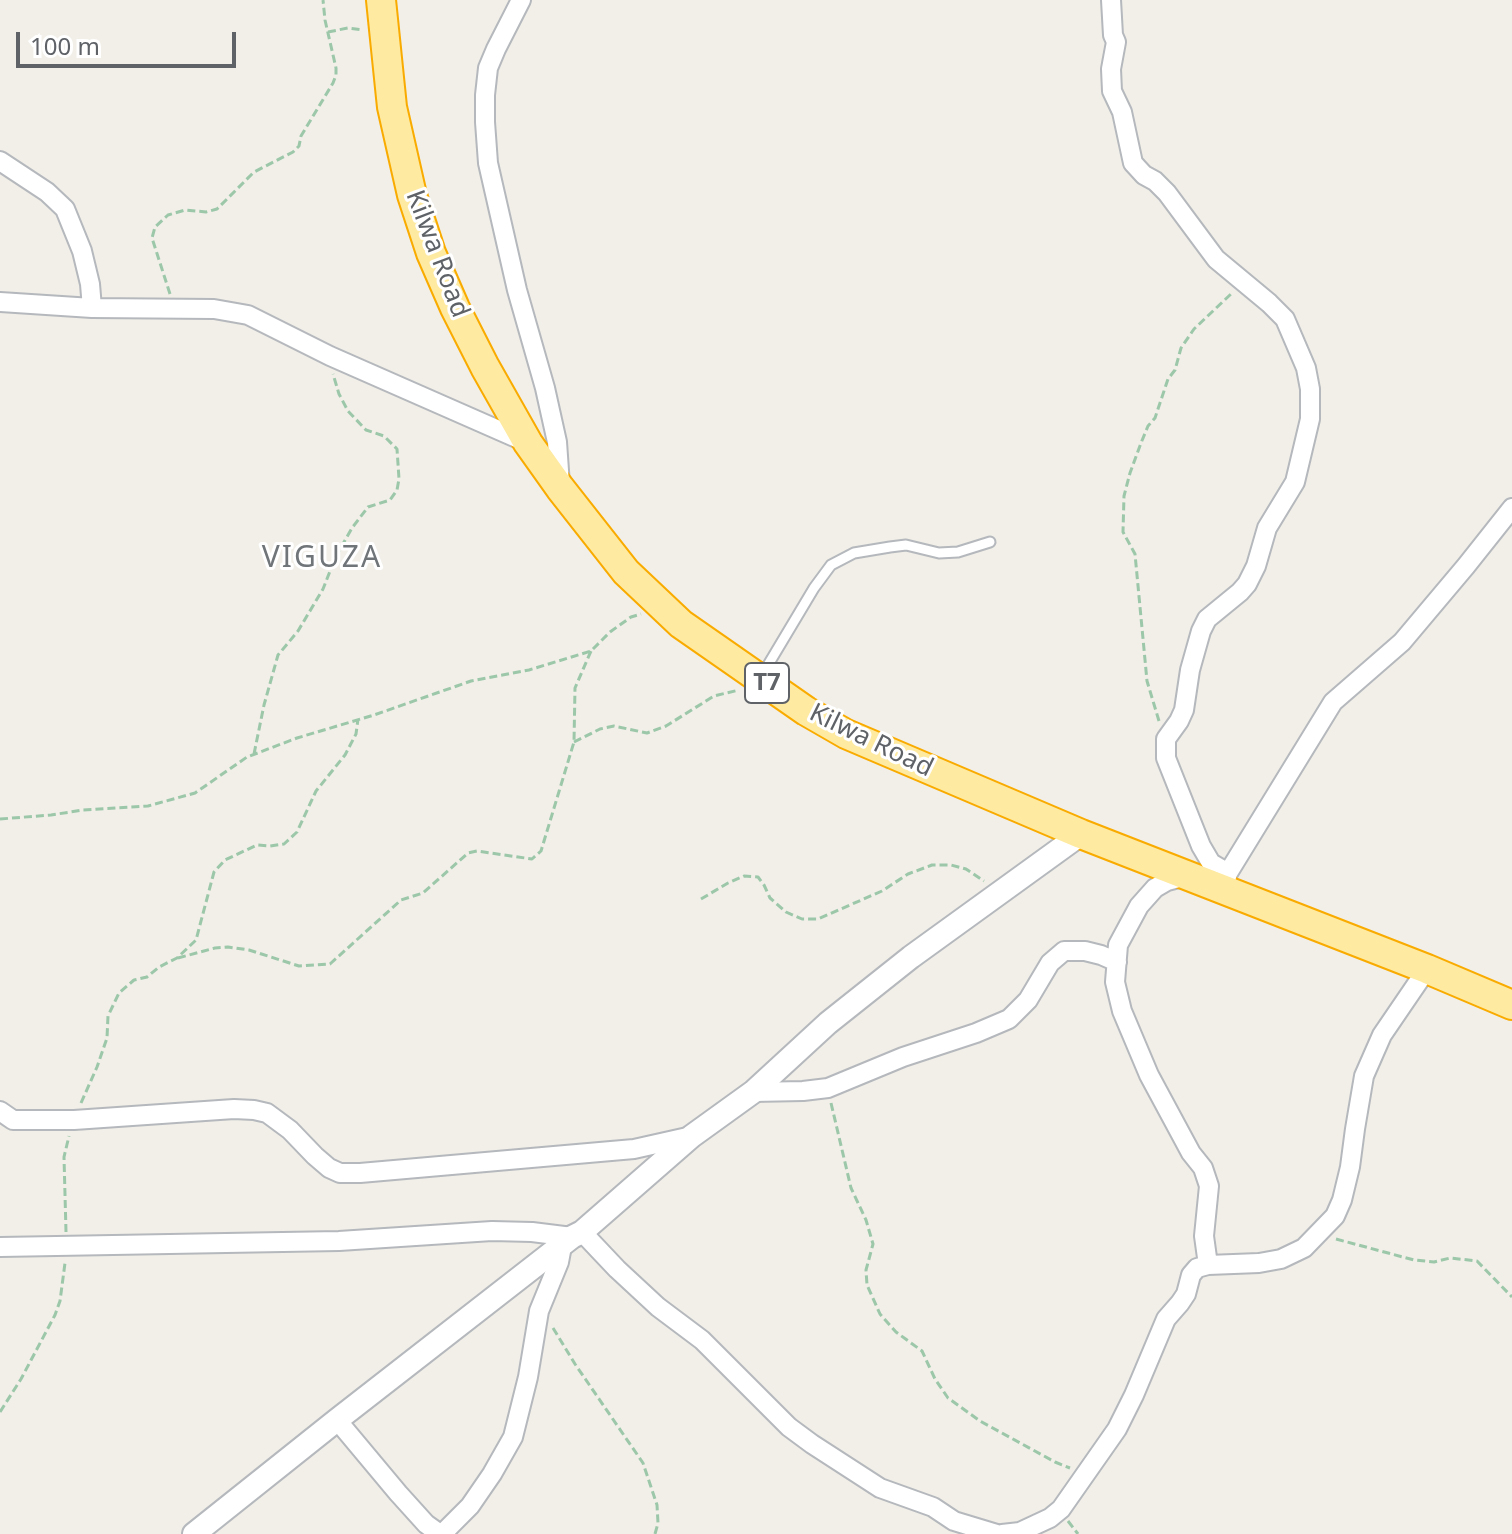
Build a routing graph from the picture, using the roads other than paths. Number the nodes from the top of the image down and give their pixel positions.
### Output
1 (381, 0) edge
2 (1111, 0) edge
3 (524, 1) edge
4 (0, 161) edge
5 (0, 302) edge
6 (92, 308) junction
7 (528, 443) junction
8 (560, 488) junction
9 (1512, 508) edge
10 (990, 542) dead end
11 (760, 678) junction
12 (1081, 834) junction
13 (1186, 876) junction
14 (1226, 881) junction
15 (1117, 962) junction
16 (1427, 969) junction
17 (1512, 1005) edge
18 (753, 1092) junction
19 (0, 1111) edge
20 (692, 1136) junction
21 (572, 1238) junction
22 (0, 1247) edge
23 (1208, 1265) junction
24 (337, 1420) junction
25 (194, 1534) edge
26 (441, 1534) edge
27 (1000, 1534) edge

1 - 7 highway, Kilwa Road / T7
2 - 14 street
3 - 8 street
4 - 6 street
5 - 6 street
6 - 7 street
7 - 8 highway, Kilwa Road / T7
8 - 11 highway, Kilwa Road / T7
9 - 14 street
10 - 11 lane
11 - 12 highway, Kilwa Road / T7
12 - 13 highway, Kilwa Road / T7
12 - 18 street
13 - 14 highway, Kilwa Road / T7
13 - 15 street
14 - 16 highway, Kilwa Road / T7
15 - 18 street
15 - 23 street
16 - 17 highway, Kilwa Road / T7
16 - 23 street
18 - 20 street
19 - 20 street
20 - 21 street
21 - 22 street
21 - 24 street
21 - 26 street
21 - 27 street
23 - 27 street
24 - 25 street
24 - 26 street

